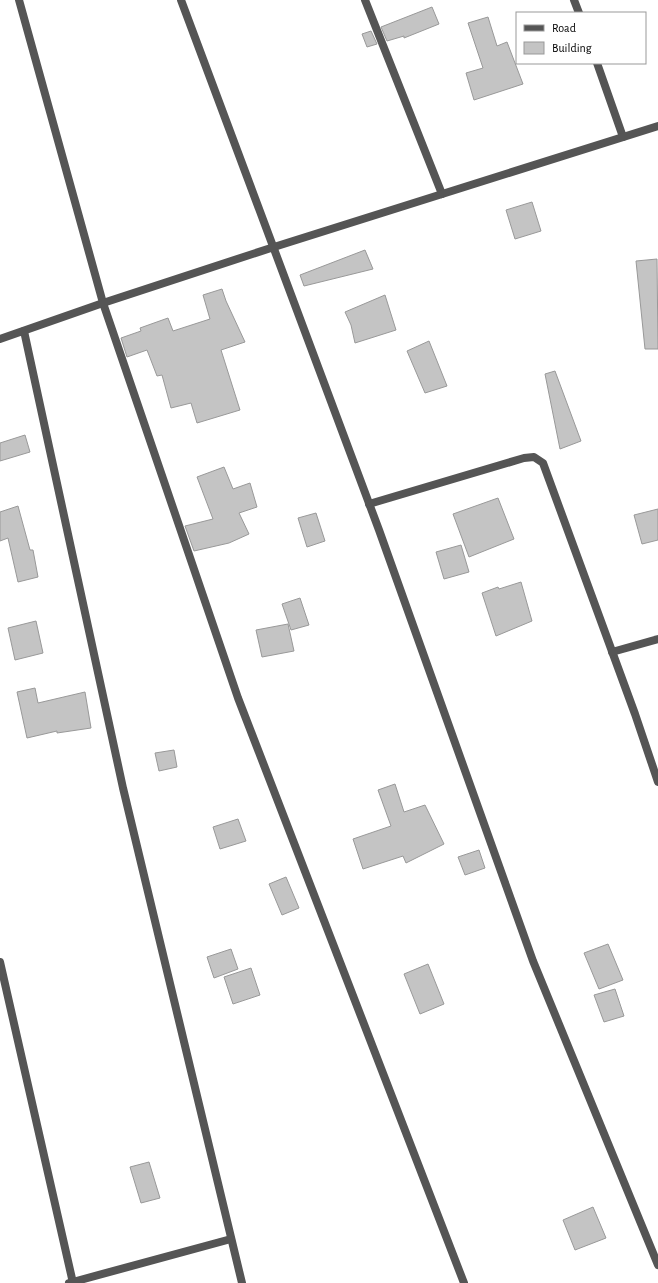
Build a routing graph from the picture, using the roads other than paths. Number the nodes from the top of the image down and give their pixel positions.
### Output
1 (19, 0) edge
2 (181, 0) edge
3 (365, 0) edge
4 (574, 0) edge
5 (579, 12) edge
6 (597, 64) edge
7 (658, 126) edge
8 (623, 137) junction
9 (442, 194) junction
10 (274, 247) junction
11 (103, 303) junction
12 (24, 331) junction
13 (0, 339) edge
14 (369, 504) junction
15 (658, 639) edge
16 (612, 652) junction
17 (658, 782) edge
18 (0, 962) edge
19 (231, 1239) junction
20 (658, 1266) edge
21 (71, 1283) edge
22 (242, 1283) edge
23 (464, 1283) edge

1 - 11 street
2 - 10 street
3 - 9 street
4 - 5 street
6 - 8 street
7 - 8 street
8 - 9 street
9 - 10 street
10 - 11 street
10 - 14 street
11 - 12 street
11 - 23 street
12 - 13 street
12 - 19 street
14 - 16 street
14 - 20 street
15 - 16 street
16 - 17 street
18 - 21 street
19 - 21 street
19 - 22 street

